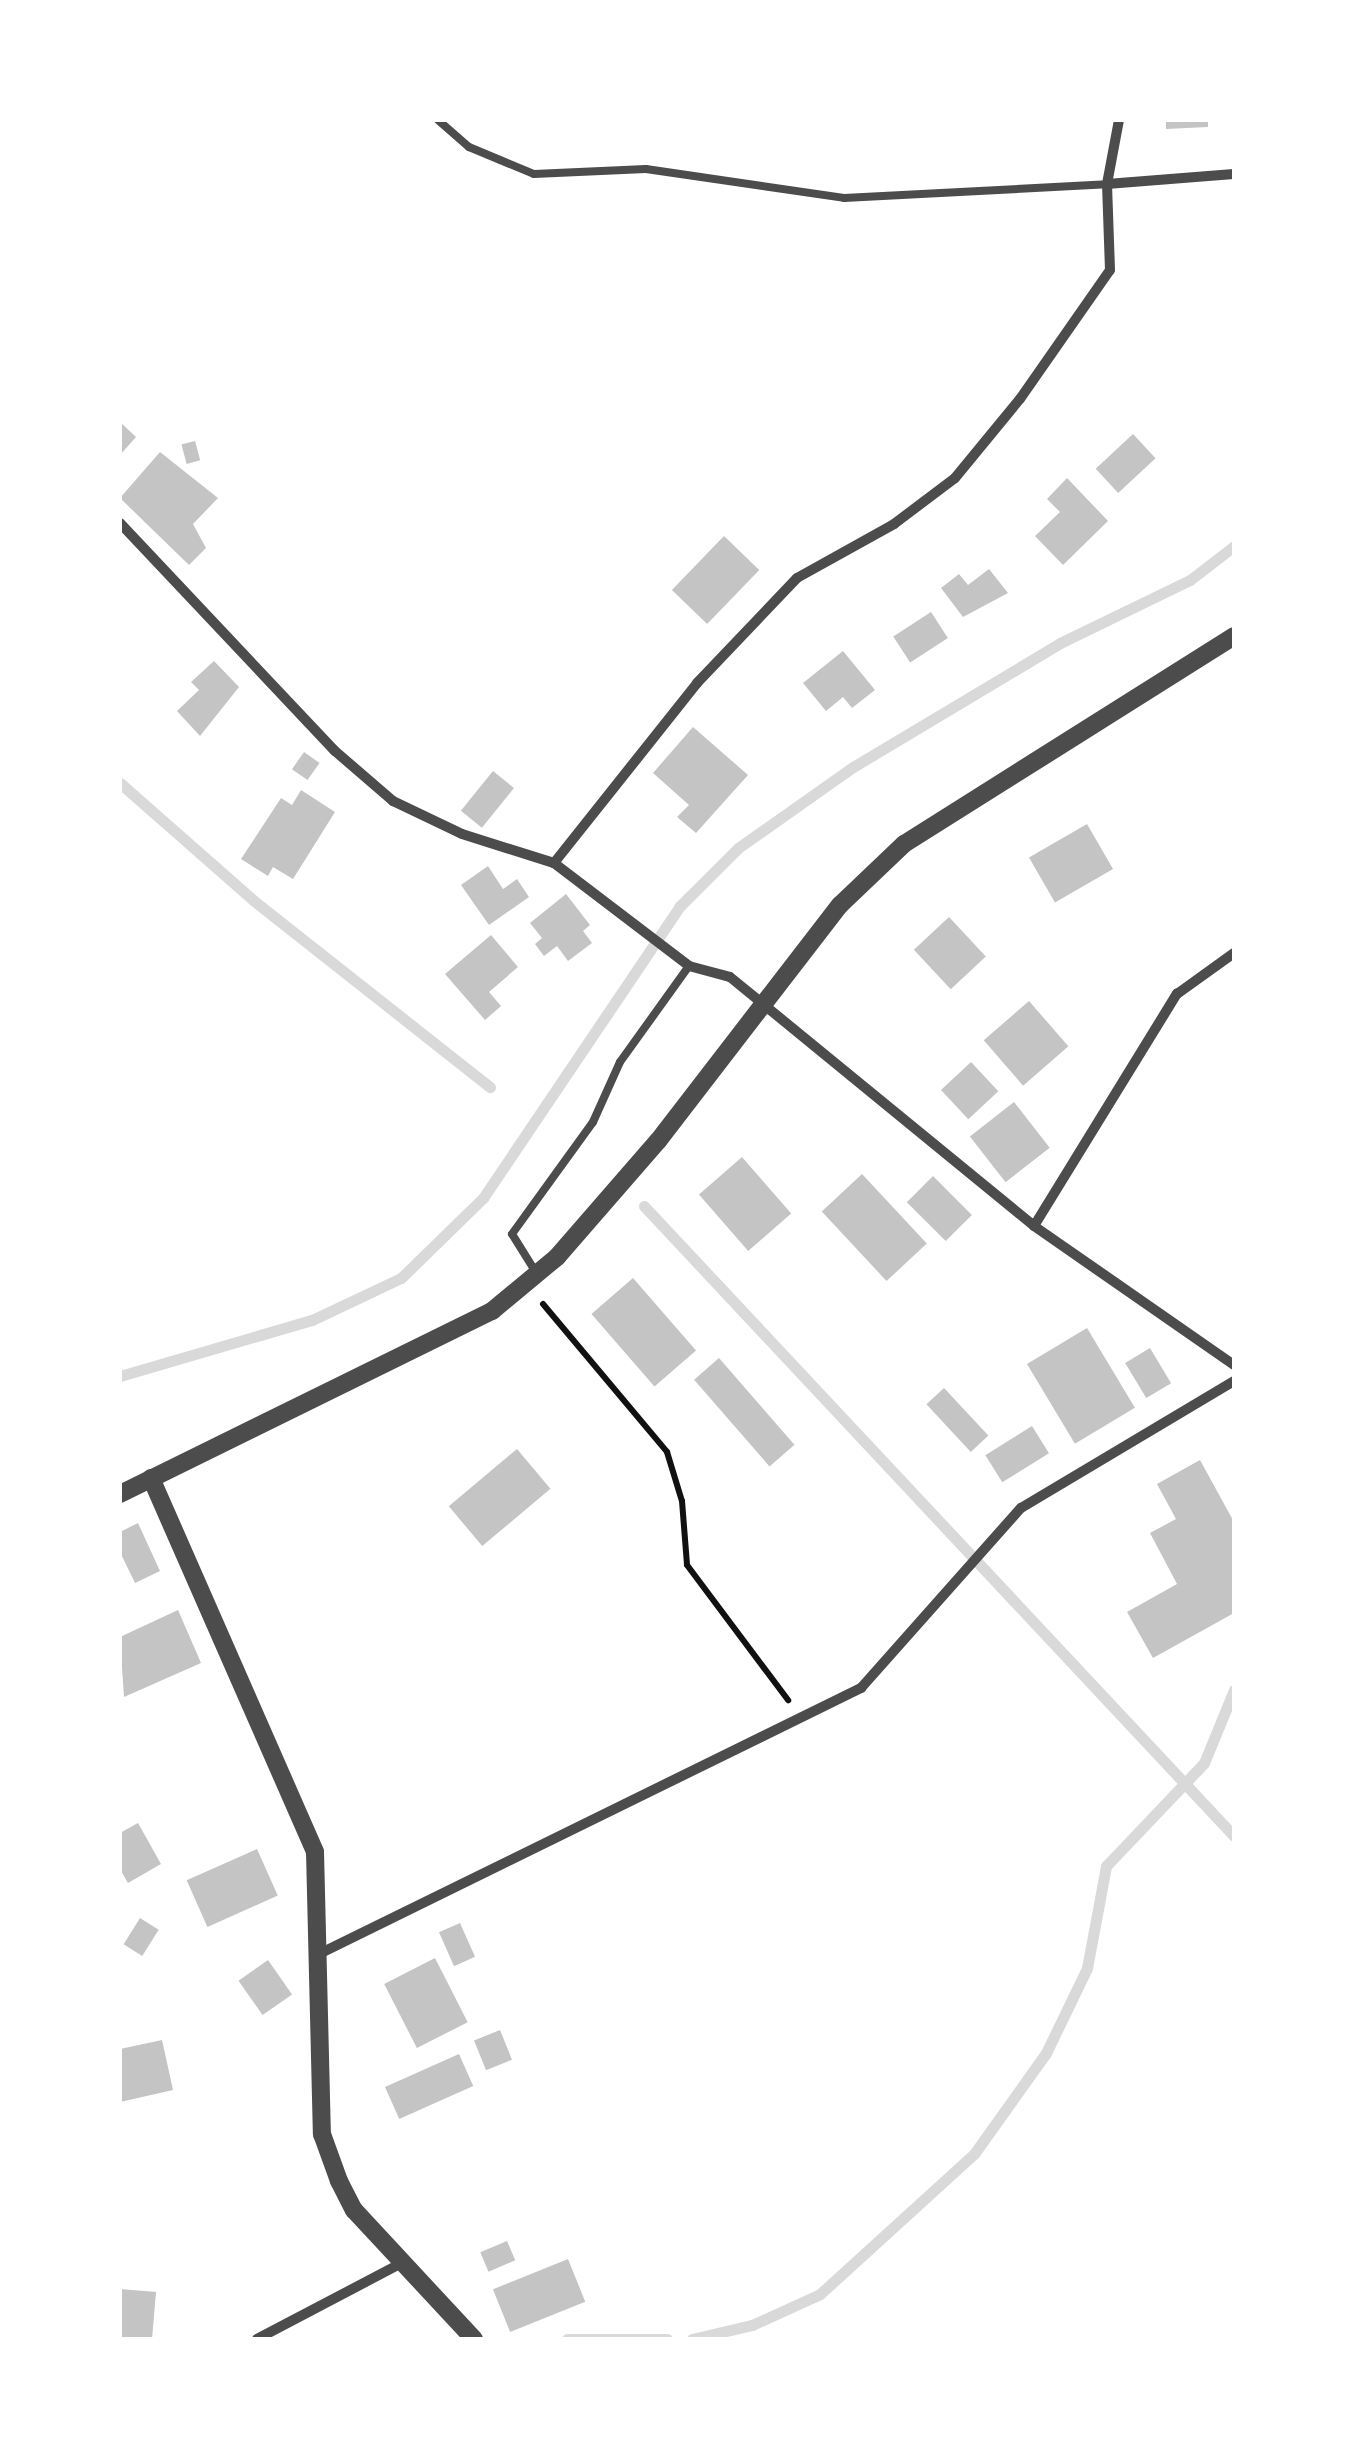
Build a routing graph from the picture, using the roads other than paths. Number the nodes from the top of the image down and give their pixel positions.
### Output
1 (438, 120) edge
2 (1119, 120) edge
3 (1234, 174) edge
4 (1107, 184) junction
5 (120, 524) edge
6 (1234, 636) edge
7 (554, 863) junction
8 (1234, 953) edge
9 (689, 966) junction
10 (762, 1001) junction
11 (1034, 1226) junction
12 (531, 1279) junction
13 (1234, 1365) edge
14 (1234, 1381) edge
15 (151, 1478) junction
16 (120, 1494) edge
17 (321, 1952) junction
18 (400, 2264) junction
19 (256, 2339) edge
20 (474, 2339) edge

1 - 4 lane
2 - 4 street
3 - 4 street
4 - 7 street
5 - 7 street
6 - 10 street
7 - 9 street
8 - 11 street
9 - 10 street
9 - 12 lane
10 - 11 street
10 - 12 street
11 - 13 street
12 - 15 street
14 - 17 street
15 - 16 street
15 - 17 street
17 - 18 street
18 - 19 street
18 - 20 street

